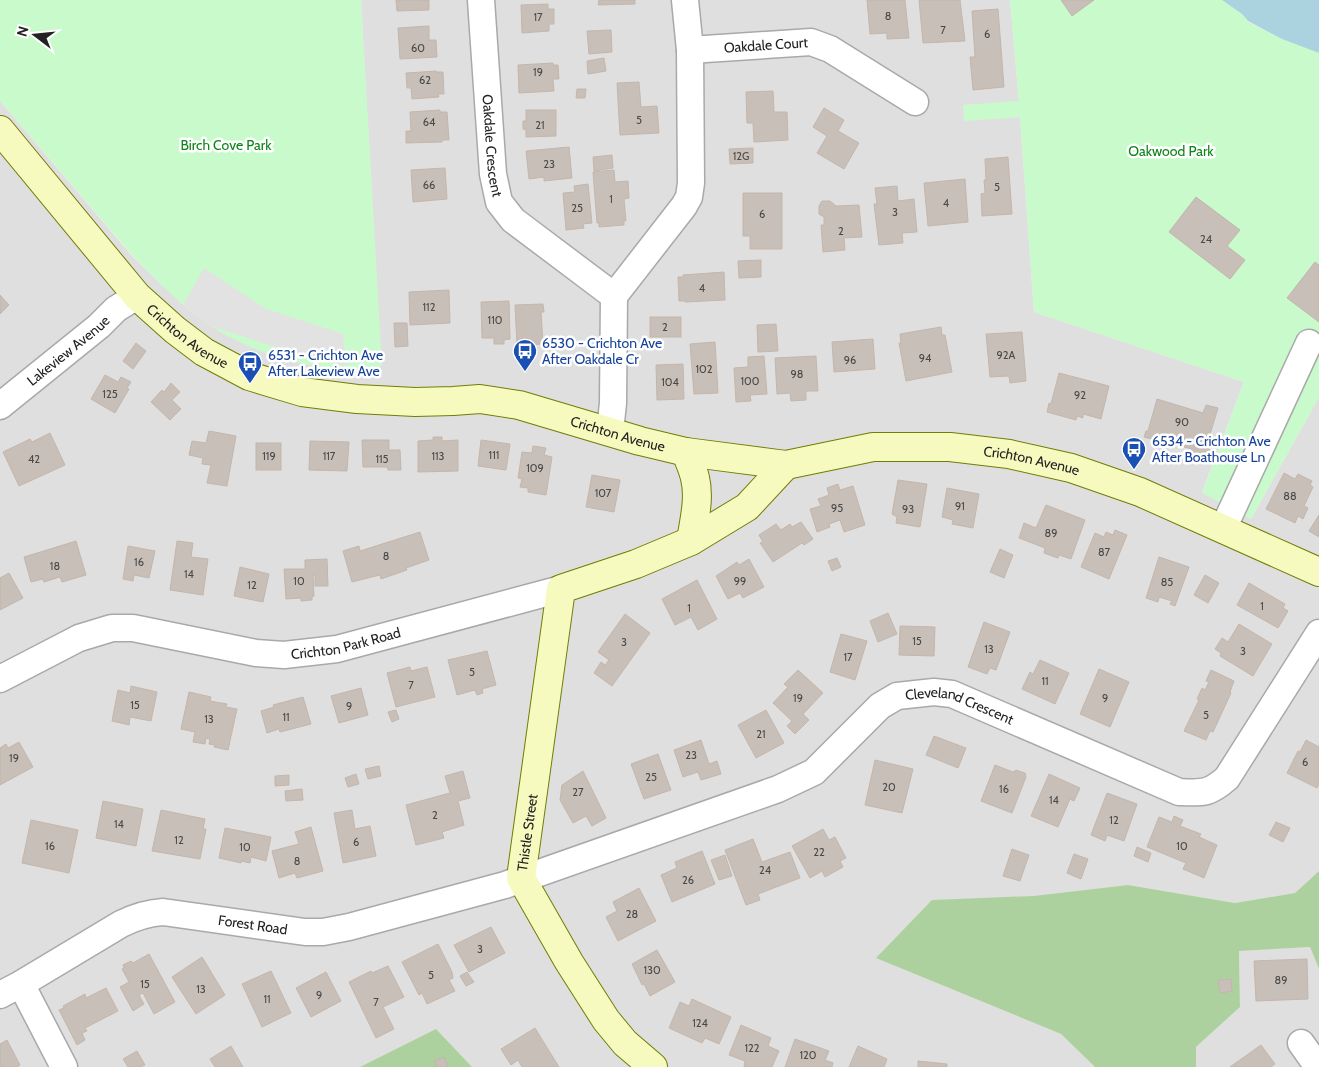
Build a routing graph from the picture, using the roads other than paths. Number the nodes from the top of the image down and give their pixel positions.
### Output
1 (481, 0) edge
2 (685, 0) edge
3 (690, 50) junction
4 (915, 102) dead end
5 (0, 130) edge
6 (137, 296) junction
7 (614, 296) junction
8 (1309, 343) dead end
9 (0, 406) edge
10 (610, 431) junction
11 (686, 452) junction
12 (786, 465) junction
13 (1223, 529) junction
14 (691, 541) junction
15 (1319, 572) edge
16 (560, 589) junction
17 (1319, 633) edge
18 (0, 679) edge
19 (521, 878) junction
20 (10, 990) edge
21 (1301, 1043) dead end
22 (64, 1067) edge
23 (653, 1067) edge
24 (1318, 1067) edge

1 - 7 street, Oakdale Crescent
2 - 3 street
3 - 4 street, Oakdale Court
3 - 7 street
5 - 6 street, Crichton Avenue
6 - 9 street, Lakeview Avenue
6 - 10 street, Crichton Avenue
7 - 10 street
8 - 13 street
10 - 11 street, Crichton Avenue
11 - 12 street, Crichton Avenue
11 - 14 street
12 - 13 street, Crichton Avenue
12 - 14 street, Crichton Park Road
13 - 15 street, Crichton Avenue
14 - 16 street, Crichton Park Road
16 - 18 street, Crichton Park Road
16 - 19 street, Thistle Street
17 - 19 street, Cleveland Crescent
19 - 20 street, Forest Road
19 - 23 street, Thistle Street
20 - 22 street
21 - 24 street

